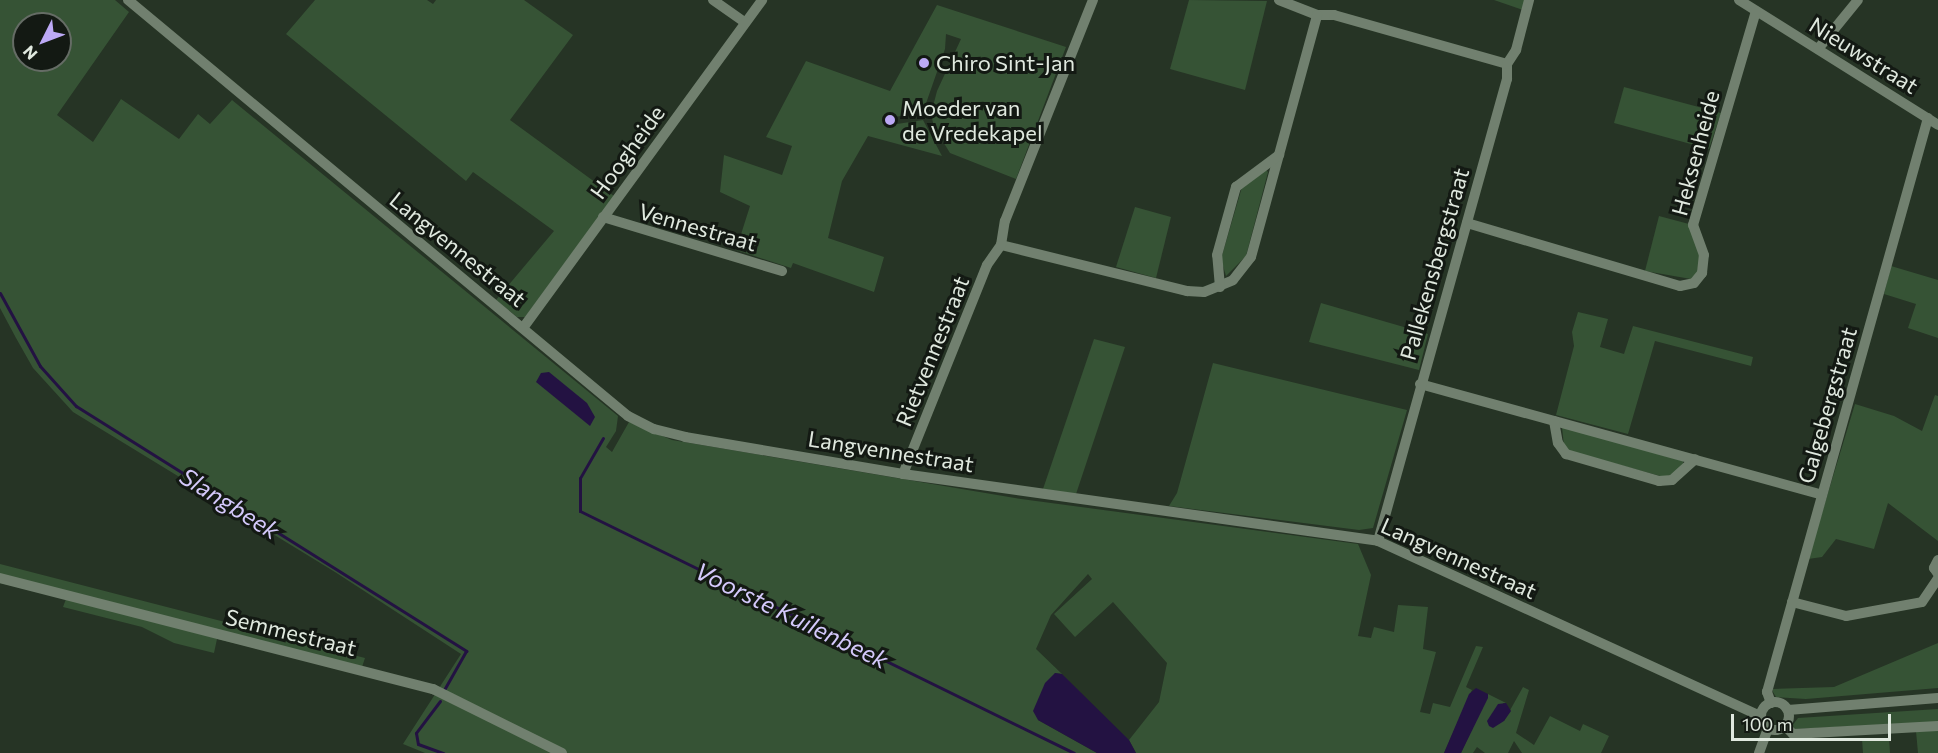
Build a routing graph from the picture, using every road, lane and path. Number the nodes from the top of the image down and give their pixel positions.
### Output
1 (128, 0) edge
2 (713, 0) edge
3 (762, 0) edge
4 (1093, 0) edge
5 (1279, 0) edge
6 (1529, 0) edge
7 (1739, 0) edge
8 (1858, 0) edge
9 (1756, 11) junction
10 (1317, 15) junction
11 (743, 21) junction
12 (1818, 49) junction
13 (1507, 64) junction
14 (1928, 118) junction
15 (1938, 125) edge
16 (1279, 155) junction
17 (603, 217) junction
18 (1467, 223) junction
19 (1001, 244) junction
20 (782, 272) dead end
21 (1220, 287) junction
22 (523, 328) junction
23 (1420, 384) junction
24 (1554, 421) junction
25 (1695, 459) junction
26 (903, 474) junction
27 (1822, 495) junction
28 (1378, 541) junction
29 (1938, 560) edge
30 (1938, 576) edge
31 (0, 578) edge
32 (1792, 602) junction
33 (1938, 698) edge
34 (1771, 703) junction
35 (1788, 710) junction
36 (1761, 716) junction
37 (1785, 726) junction
38 (1938, 726) edge
39 (1768, 728) junction
40 (562, 753) edge
41 (1759, 753) edge

1 - 22 street, Langvennestraat
2 - 11 street
3 - 11 street, Hoogheide
4 - 19 street, Rietvennestraat
5 - 10 street
6 - 13 street, Pallekensbergstraat
7 - 9 street, Nieuwstraat
8 - 12 street
9 - 12 street, Nieuwstraat
9 - 18 street, Heksenheide
10 - 13 street
10 - 16 street
11 - 17 street, Hoogheide
12 - 14 street, Nieuwstraat
13 - 18 street, Pallekensbergstraat
14 - 15 street, Nieuwstraat
14 - 27 street, Galgebergstraat
16 - 21 street
16 - 21 street
17 - 20 street, Vennestraat
17 - 22 street, Hoogheide
18 - 23 street, Pallekensbergstraat
19 - 21 street
19 - 26 street, Rietvennestraat
22 - 26 street, Langvennestraat
23 - 24 street
23 - 28 street, Pallekensbergstraat
24 - 25 street
24 - 25 street
25 - 27 street
26 - 28 street, Langvennestraat
27 - 32 street, Galgebergstraat
28 - 36 street, Langvennestraat
29 - 30 street
30 - 32 street
31 - 40 street, Semmestraat
32 - 34 street, Galgebergstraat
33 - 35 street
34 - 35 street
34 - 36 street
35 - 37 street
36 - 39 street
37 - 38 street
37 - 39 street
39 - 41 street

